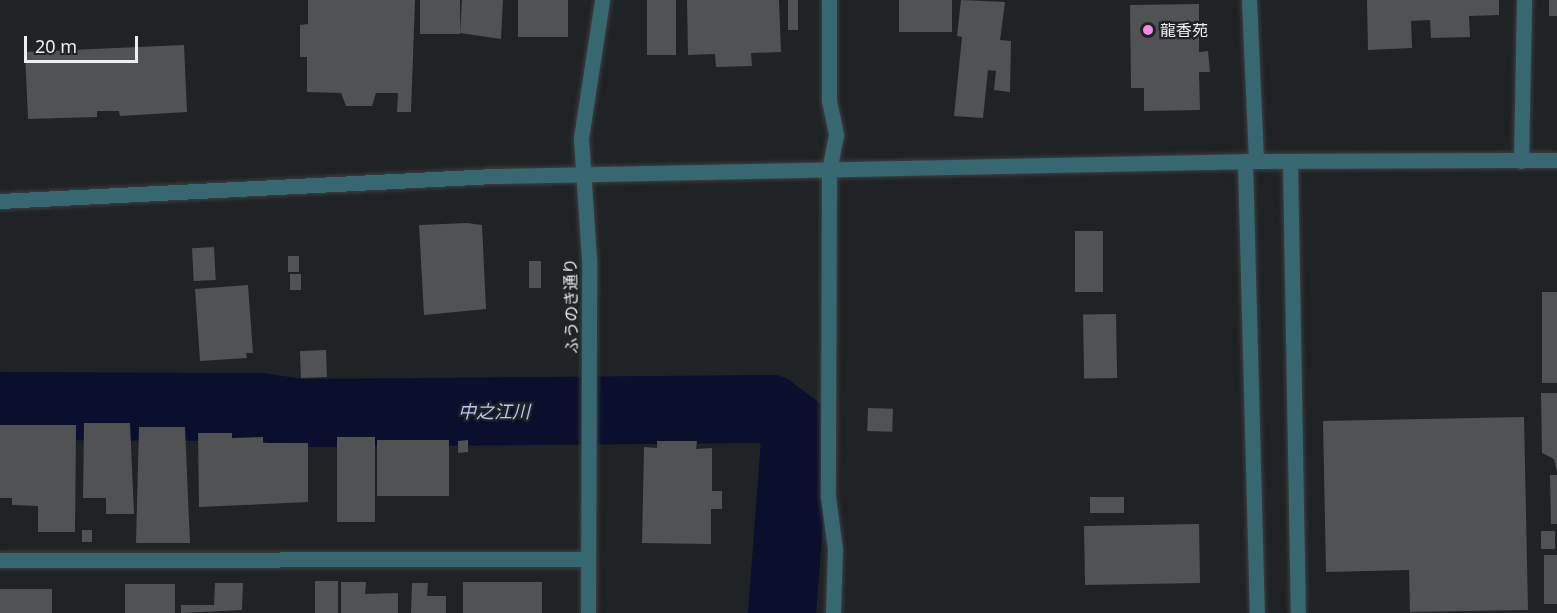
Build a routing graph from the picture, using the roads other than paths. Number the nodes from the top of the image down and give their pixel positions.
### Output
1 (602, 0) edge
2 (830, 0) edge
3 (1249, 0) edge
4 (1524, 0) edge
5 (1557, 160) edge
6 (1250, 161) junction
7 (1521, 161) junction
8 (1290, 163) junction
9 (829, 172) junction
10 (584, 174) junction
11 (0, 201) edge
12 (588, 559) junction
13 (0, 560) edge
14 (588, 613) edge
15 (833, 613) edge
16 (1257, 613) edge
17 (1298, 613) edge

1 - 10 street, ふうのき通り
2 - 9 street
3 - 6 street
4 - 7 street
5 - 7 street
6 - 8 street
6 - 9 street
6 - 16 street
7 - 8 street
8 - 17 street
9 - 10 street
9 - 15 street
10 - 11 street
10 - 12 street, ふうのき通り
12 - 13 street
12 - 14 street, ふうのき通り

